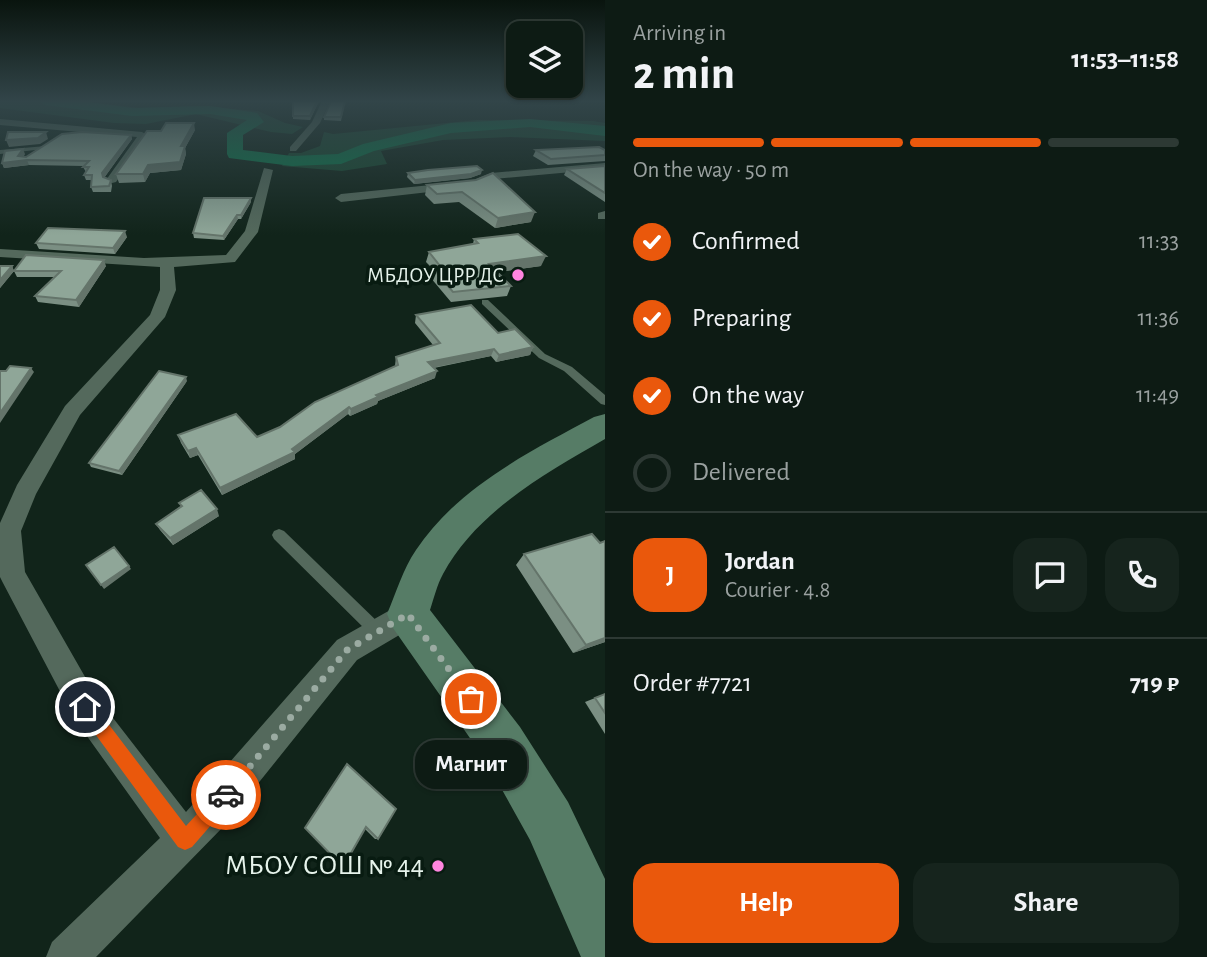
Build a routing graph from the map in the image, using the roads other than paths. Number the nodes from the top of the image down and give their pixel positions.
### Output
1 (47, 146) edge
2 (138, 146) edge
3 (296, 146) edge
4 (44, 148) junction
5 (293, 149) dead end
6 (0, 152) edge
7 (26, 159) edge
8 (605, 166) edge
9 (268, 170) dead end
10 (112, 180) edge
11 (341, 198) dead end
12 (0, 253) edge
13 (167, 263) junction
14 (485, 302) edge
15 (605, 401) edge
16 (605, 425) edge
17 (279, 535) dead end
18 (393, 623) junction
19 (185, 841) junction
20 (605, 943) edge
21 (67, 957) edge

1 - 4 lane
2 - 10 street
3 - 5 street
4 - 6 lane
4 - 7 lane
8 - 11 street
9 - 13 street
12 - 13 street
13 - 19 street
14 - 15 lane
16 - 18 street
17 - 18 lane
18 - 19 street
18 - 20 street
19 - 21 street

